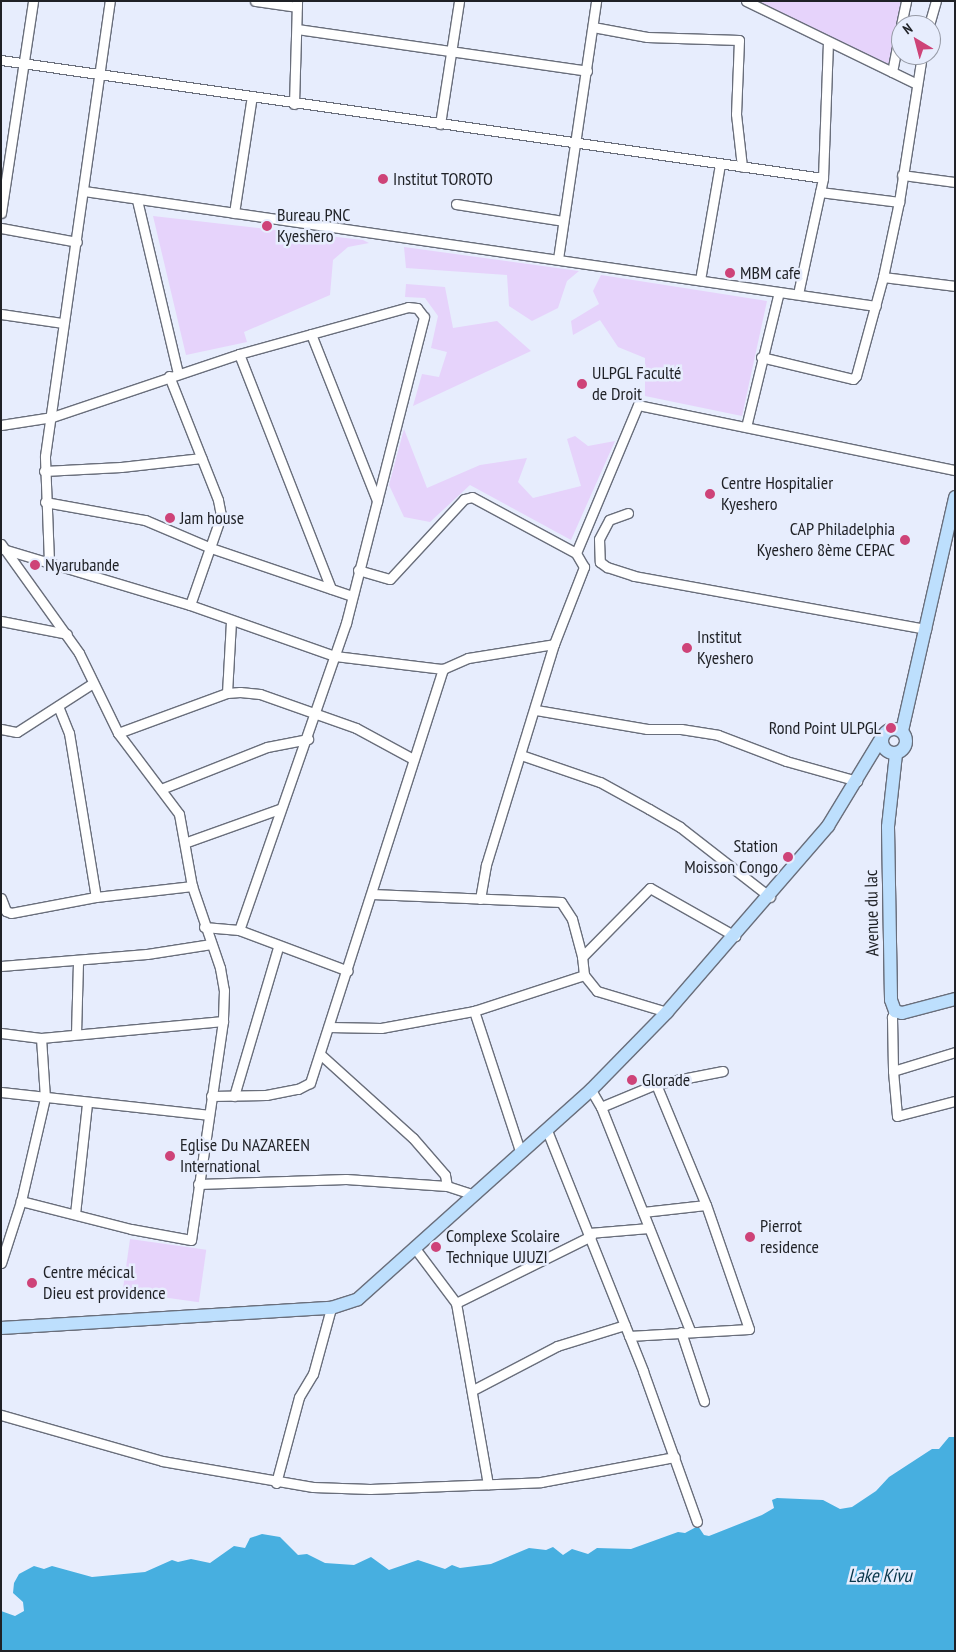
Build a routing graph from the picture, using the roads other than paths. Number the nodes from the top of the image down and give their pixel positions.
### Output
1 (33, 1) edge
2 (110, 1) edge
3 (255, 1) edge
4 (459, 1) edge
5 (596, 1) edge
6 (746, 1) edge
7 (906, 1) edge
8 (936, 1) edge
9 (298, 4) edge
10 (903, 15) edge
11 (932, 15) edge
12 (593, 27) junction
13 (297, 29) junction
14 (828, 43) junction
15 (451, 50) junction
16 (1, 60) edge
17 (26, 63) junction
18 (893, 65) edge
19 (920, 65) edge
20 (587, 71) junction
21 (892, 72) junction
22 (100, 74) junction
23 (915, 83) junction
24 (252, 96) junction
25 (294, 104) junction
26 (440, 124) junction
27 (575, 143) junction
28 (720, 164) junction
29 (742, 166) junction
30 (902, 174) junction
31 (823, 178) junction
32 (955, 182) edge
33 (84, 191) junction
34 (820, 192) junction
35 (137, 200) junction
36 (899, 202) junction
37 (456, 204) dead end
38 (1, 213) edge
39 (234, 213) junction
40 (563, 221) junction
41 (1, 228) edge
42 (77, 242) junction
43 (558, 258) junction
44 (883, 277) junction
45 (700, 280) junction
46 (955, 286) edge
47 (779, 292) junction
48 (798, 294) junction
49 (876, 306) junction
50 (1, 314) edge
51 (63, 323) junction
52 (311, 334) junction
53 (239, 354) junction
54 (762, 356) junction
55 (173, 375) junction
56 (52, 417) junction
57 (1, 426) edge
58 (746, 427) junction
59 (201, 458) junction
60 (955, 470) edge
61 (44, 471) junction
62 (377, 501) junction
63 (45, 502) junction
64 (954, 505) edge
65 (628, 513) dead end
66 (2, 547) edge
67 (211, 548) junction
68 (576, 553) junction
69 (49, 562) junction
70 (358, 570) junction
71 (331, 589) junction
72 (352, 596) junction
73 (190, 605) junction
74 (231, 621) junction
75 (1, 622) edge
76 (926, 629) junction
77 (67, 634) junction
78 (554, 644) junction
79 (334, 656) junction
80 (443, 669) junction
81 (93, 683) junction
82 (227, 692) junction
83 (58, 706) junction
84 (536, 710) junction
85 (317, 714) junction
86 (1, 729) edge
87 (902, 731) junction
88 (118, 733) junction
89 (308, 739) junction
90 (882, 739) junction
91 (896, 754) junction
92 (521, 755) junction
93 (413, 759) junction
94 (857, 781) junction
95 (161, 790) junction
96 (279, 810) junction
97 (186, 842) junction
98 (192, 886) junction
99 (372, 894) junction
100 (96, 897) junction
101 (770, 897) junction
102 (1, 898) edge
103 (480, 899) junction
104 (204, 927) junction
105 (239, 930) junction
106 (735, 936) junction
107 (212, 944) junction
108 (278, 947) junction
109 (582, 957) junction
110 (78, 960) junction
111 (1, 966) edge
112 (348, 971) junction
113 (584, 974) junction
114 (955, 999) edge
115 (474, 1011) junction
116 (896, 1011) junction
117 (667, 1012) junction
118 (223, 1021) junction
119 (329, 1027) junction
120 (1, 1033) edge
121 (76, 1034) junction
122 (41, 1038) junction
123 (955, 1052) edge
124 (320, 1054) junction
125 (723, 1071) dead end
126 (893, 1071) junction
127 (656, 1084) junction
128 (592, 1090) junction
129 (1, 1092) edge
130 (211, 1096) junction
131 (234, 1096) junction
132 (44, 1098) junction
133 (955, 1101) edge
134 (87, 1103) junction
135 (602, 1107) junction
136 (208, 1115) junction
137 (546, 1128) junction
138 (520, 1151) junction
139 (198, 1184) junction
140 (447, 1186) junction
141 (472, 1194) junction
142 (21, 1201) junction
143 (706, 1205) junction
144 (643, 1212) junction
145 (75, 1214) junction
146 (649, 1228) junction
147 (590, 1234) junction
148 (414, 1247) junction
149 (1, 1263) edge
150 (456, 1303) junction
151 (332, 1308) junction
152 (624, 1325) junction
153 (1, 1328) edge
154 (685, 1332) junction
155 (629, 1336) junction
156 (473, 1390) junction
157 (704, 1401) dead end
158 (1, 1415) edge
159 (675, 1457) junction
160 (276, 1483) junction
161 (488, 1484) junction
162 (696, 1522) dead end

1 - 17 street
2 - 22 street
3 - 9 street
4 - 15 street
5 - 12 street
6 - 14 street
7 - 10 street
8 - 11 street
9 - 13 street
12 - 20 street
12 - 29 street
13 - 15 street
13 - 25 street
14 - 21 street
14 - 31 street
15 - 20 street
15 - 26 street
16 - 17 street
17 - 22 street
17 - 38 street
18 - 21 street
19 - 23 street
20 - 27 street
21 - 23 street
22 - 24 street
22 - 33 street
23 - 30 street
24 - 25 street
24 - 39 street
25 - 26 street
26 - 27 street
27 - 28 street
27 - 40 street
28 - 29 street
28 - 45 street
29 - 31 street
30 - 32 street
30 - 36 street
31 - 34 street
33 - 35 street
33 - 42 street
34 - 36 street
34 - 48 street
35 - 39 street
35 - 55 street
36 - 44 street
37 - 40 street
39 - 43 street
40 - 43 street
41 - 42 street
42 - 51 street
43 - 45 street
44 - 46 street
44 - 49 street
45 - 47 street
47 - 48 street
47 - 54 street
48 - 49 street
49 - 54 street
50 - 51 street
51 - 56 street
52 - 53 street
52 - 62 street
52 - 62 street
53 - 55 street
53 - 71 street
54 - 58 street
55 - 56 street
55 - 59 street
56 - 57 street
56 - 61 street
58 - 60 street
58 - 68 street
59 - 61 street
59 - 67 street
61 - 63 street
62 - 70 street
63 - 67 street
63 - 69 street
64 - 76 street
65 - 76 street
66 - 69 street
66 - 77 street
67 - 71 street
67 - 73 street
68 - 70 street
68 - 78 street
69 - 73 street
70 - 72 street
71 - 72 street
72 - 79 street
73 - 74 street
74 - 79 street
74 - 82 street
75 - 77 street
76 - 87 street
77 - 81 street
78 - 80 street
78 - 84 street
79 - 80 street
79 - 85 street
80 - 93 street
81 - 83 street
81 - 88 street
82 - 85 street
82 - 88 street
83 - 86 street
83 - 100 street
84 - 92 street
84 - 94 street
85 - 89 street
85 - 93 street
87 - 90 street
87 - 91 street
88 - 95 street
89 - 95 street
89 - 96 street
90 - 91 street
90 - 94 street
91 - 116 street, Avenue du lac
92 - 101 street
92 - 103 street
93 - 99 street
94 - 101 street
95 - 97 street
96 - 97 street
96 - 105 street
97 - 98 street
98 - 100 street
98 - 104 street
99 - 103 street
99 - 112 street
100 - 102 street
101 - 106 street
103 - 109 street
104 - 105 street
104 - 107 street
105 - 108 street
106 - 109 street
106 - 117 street
107 - 110 street
107 - 118 street
108 - 112 street
108 - 131 street
109 - 113 street
110 - 111 street
110 - 121 street
112 - 119 street
113 - 115 street
113 - 117 street
114 - 116 street
115 - 119 street
115 - 138 street
116 - 126 street
117 - 128 street
118 - 121 street
118 - 130 street
119 - 124 street
120 - 122 street
121 - 122 street
122 - 132 street
123 - 126 street
124 - 131 street
124 - 140 street
125 - 127 street
126 - 133 street
127 - 135 street
127 - 143 street
128 - 135 street
128 - 137 street
129 - 132 street
130 - 131 street
130 - 136 street
132 - 134 street
132 - 142 street
134 - 136 street
134 - 145 street
135 - 144 street
136 - 139 street
137 - 138 street
137 - 147 street
138 - 141 street
139 - 140 street
139 - 145 street
140 - 141 street
141 - 148 street
142 - 145 street
142 - 149 street
143 - 144 street
143 - 154 street
144 - 146 street
146 - 147 street
146 - 154 street
147 - 150 street
147 - 152 street
148 - 150 street
148 - 151 street
150 - 156 street
151 - 153 street
151 - 160 street
152 - 155 street
152 - 156 street
154 - 155 street
154 - 157 street
155 - 159 street
156 - 161 street
158 - 160 street
159 - 161 street
159 - 162 street
160 - 161 street

